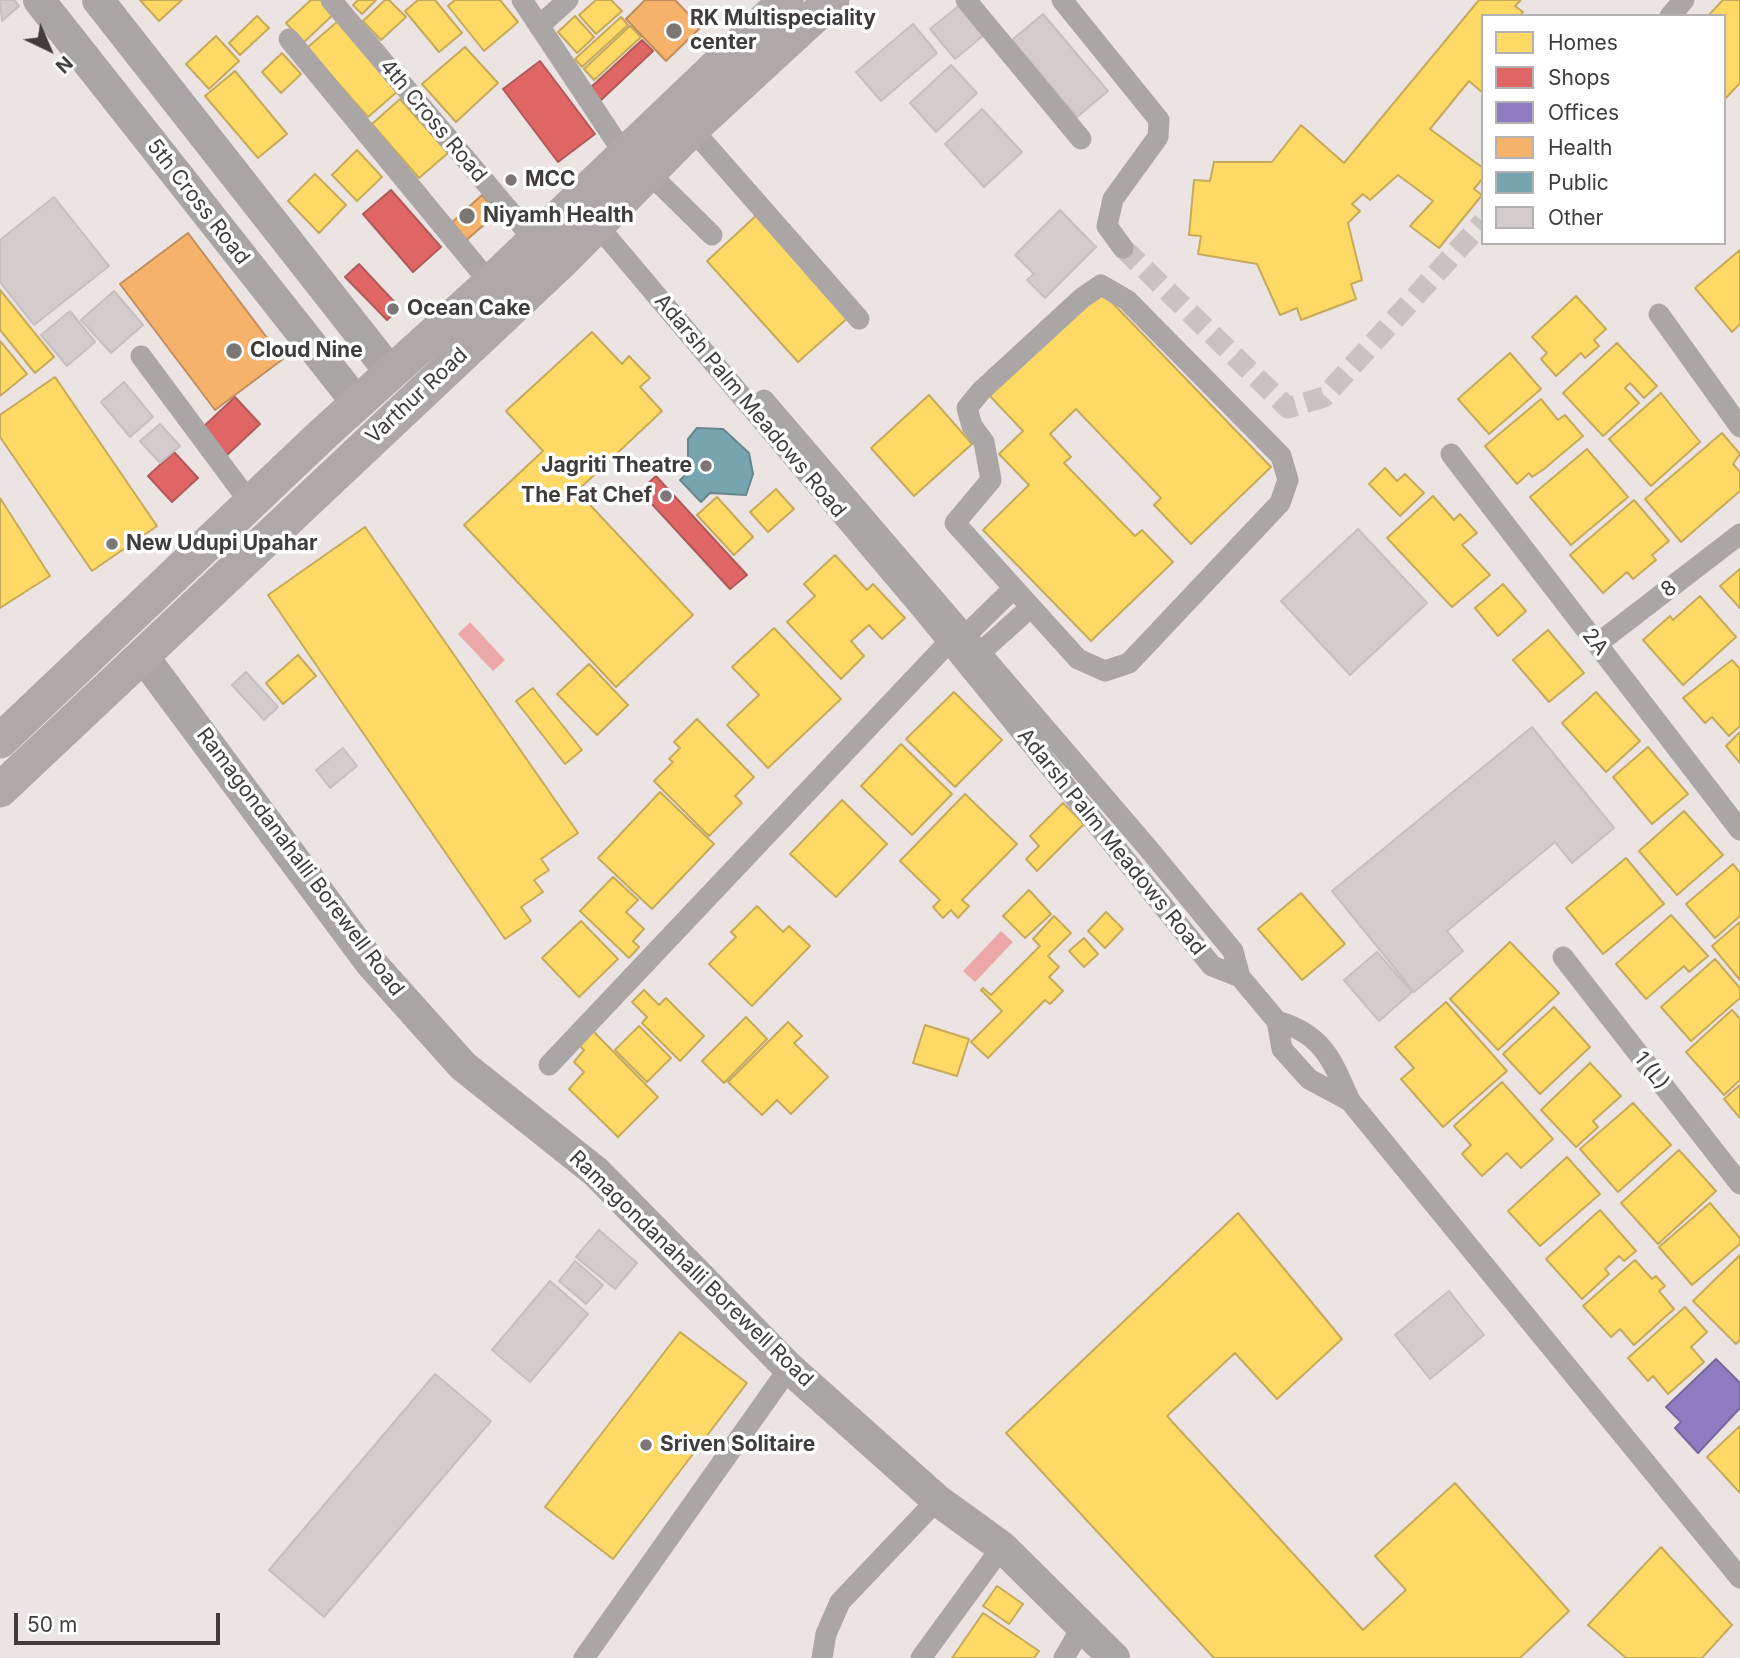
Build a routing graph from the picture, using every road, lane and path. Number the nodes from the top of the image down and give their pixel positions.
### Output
1 (39, 0) edge
2 (99, 0) edge
3 (331, 0) edge
4 (522, 0) edge
5 (568, 0) edge
6 (786, 0) edge
7 (832, 0) edge
8 (966, 0) edge
9 (1062, 0) edge
10 (1684, 0) edge
11 (1672, 14) edge
12 (539, 26) junction
13 (289, 38) dead end
14 (712, 90) junction
15 (692, 129) junction
16 (1081, 139) dead end
17 (623, 152) junction
18 (659, 183) dead end
19 (589, 208) junction
20 (712, 235) dead end
21 (535, 241) junction
22 (1123, 248) tunnel mouth
23 (490, 283) junction
24 (1658, 314) dead end
25 (859, 319) dead end
26 (141, 356) dead end
27 (391, 373) junction
28 (358, 404) junction
29 (1740, 427) edge
30 (1451, 454) dead end
31 (251, 504) junction
32 (1740, 534) edge
33 (1014, 588) junction
34 (1031, 607) junction
35 (958, 639) junction
36 (1597, 645) junction
37 (982, 651) junction
38 (142, 655) junction
39 (0, 741) edge
40 (0, 790) edge
41 (1740, 830) edge
42 (1563, 957) dead end
43 (1240, 977) junction
44 (1277, 1021) junction
45 (549, 1065) dead end
46 (1350, 1101) junction
47 (1740, 1184) edge
48 (789, 1368) junction
49 (937, 1500) junction
50 (1002, 1548) junction
51 (1740, 1577) edge
52 (1083, 1625) junction
53 (584, 1658) edge
54 (822, 1658) edge
55 (920, 1658) edge
56 (1064, 1658) edge
57 (1114, 1658) edge

1 - 28 street, 5th Cross Road
2 - 27 street
3 - 21 street, 4th Cross Road
4 - 12 street
5 - 12 street
6 - 14 main road, Varthur Road
7 - 14 main road, Varthur Road
8 - 16 street
9 - 22 street
10 - 11 street
12 - 17 street
13 - 23 street
14 - 15 main road, Varthur Road
14 - 17 main road, Varthur Road
15 - 19 main road, Varthur Road
15 - 25 street
17 - 19 main road, Varthur Road
18 - 20 street
19 - 21 main road, Varthur Road
19 - 35 street, Adarsh Palm Meadows Road
19 - 38 main road, Varthur Road
21 - 23 main road, Varthur Road
23 - 27 main road, Varthur Road
24 - 29 street
26 - 31 street
27 - 28 main road, Varthur Road
28 - 31 main road, Varthur Road
30 - 36 street, 2A
31 - 39 main road, Varthur Road
32 - 36 street, 8
33 - 34 street
33 - 34 street
33 - 35 street
34 - 37 street
35 - 37 street, Adarsh Palm Meadows Road
35 - 43 street, Adarsh Palm Meadows Road
35 - 45 street
36 - 41 street, 2A
37 - 43 street, Adarsh Palm Meadows Road
38 - 40 main road, Varthur Road
38 - 48 street, Ramagondanahalli Borewell Road
42 - 47 street, 1 (L)
43 - 44 street
44 - 46 street
44 - 46 street
46 - 51 street
48 - 49 street, Ramagondanahalli Borewell Road
48 - 53 street
49 - 50 street, Ramagondanahalli Borewell Road
49 - 54 street
50 - 52 street, Ramagondanahalli Borewell Road
50 - 55 street
52 - 56 street
52 - 57 street, Ramagondanahalli Borewell Road

